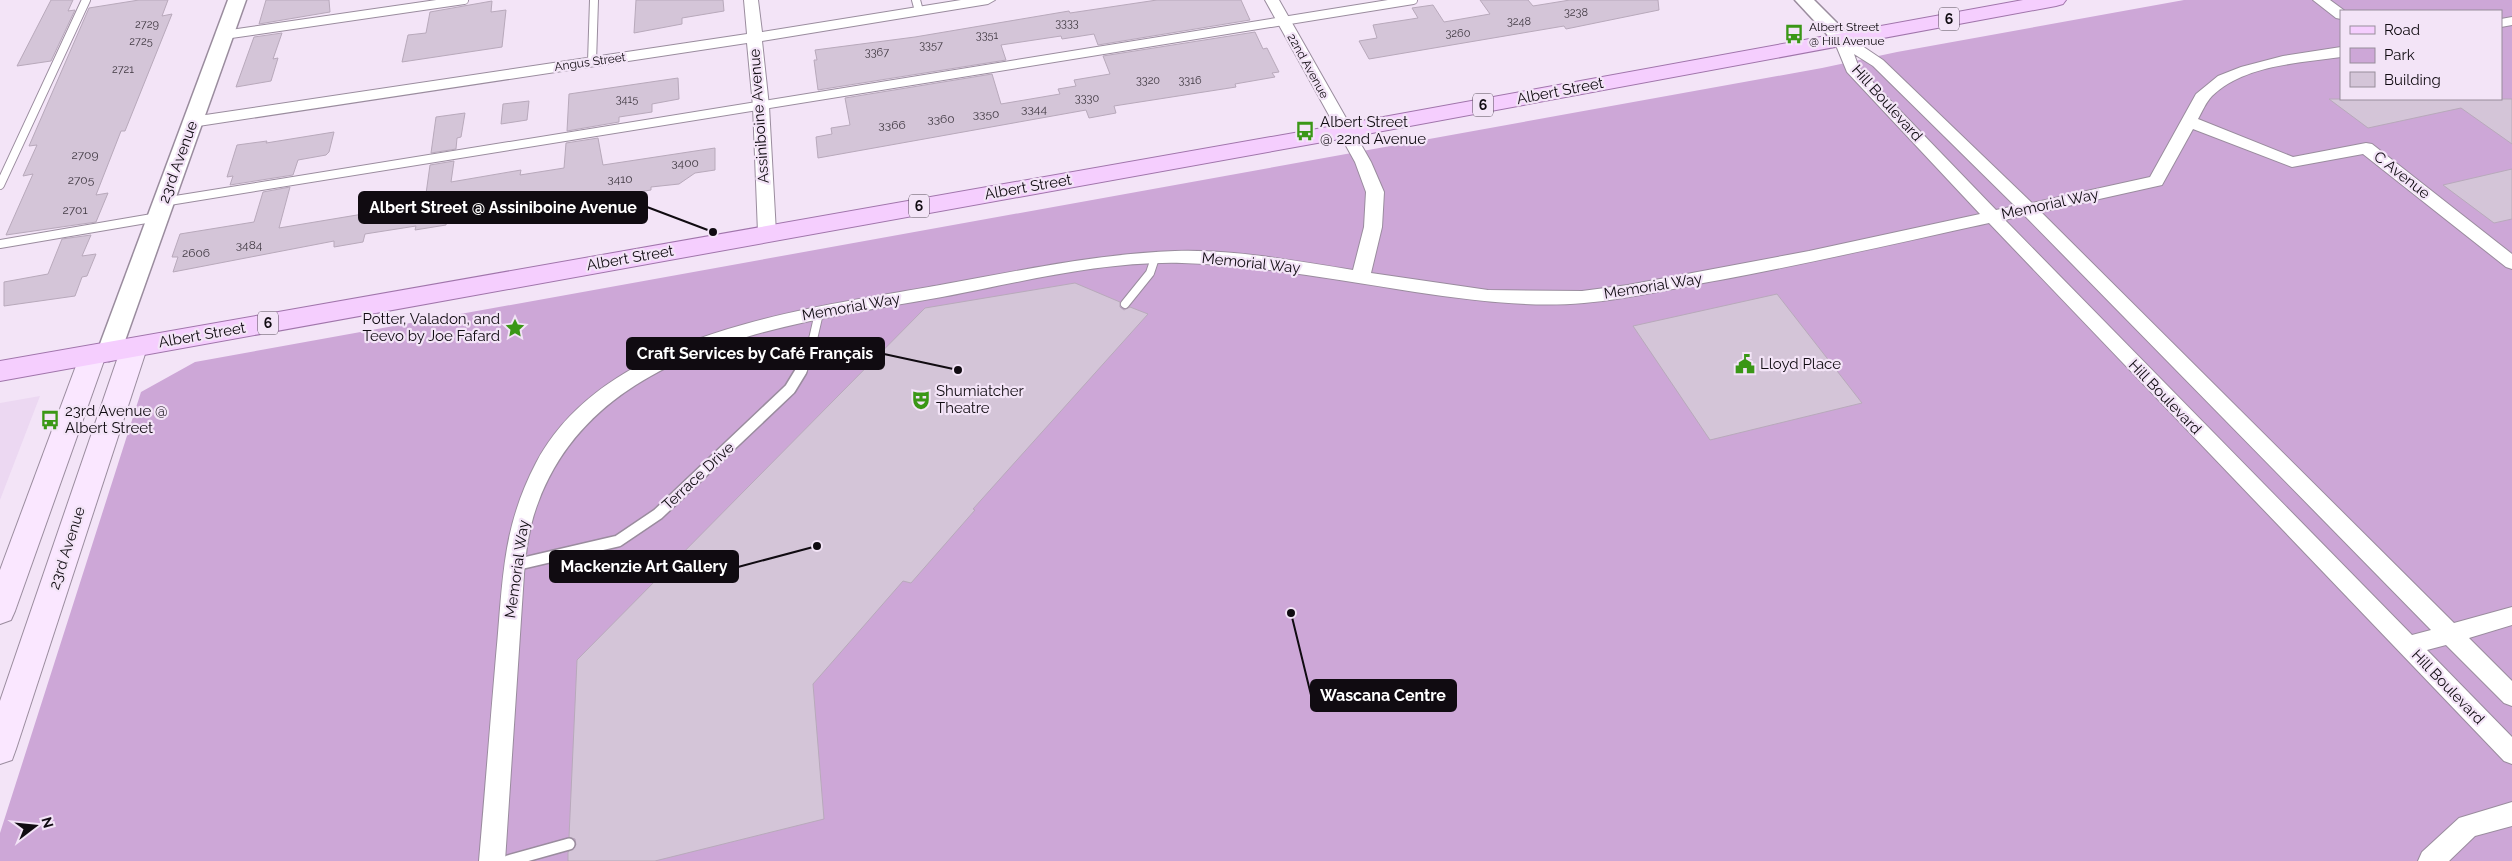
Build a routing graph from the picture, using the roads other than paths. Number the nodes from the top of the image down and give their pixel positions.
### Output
1 (86, 0) edge
2 (237, 0) edge
3 (464, 0) edge
4 (594, 0) edge
5 (752, 0) edge
6 (988, 0) edge
7 (1272, 0) edge
8 (1414, 0) edge
9 (1804, 0) edge
10 (2056, 0) edge
11 (2320, 0) edge
12 (2340, 0) edge
13 (917, 5) edge
14 (2355, 10) edge
15 (2340, 14) edge
16 (1283, 21) junction
17 (224, 34) junction
18 (753, 38) junction
19 (1841, 38) junction
20 (2340, 52) edge
21 (592, 62) junction
22 (761, 106) junction
23 (192, 122) junction
24 (2190, 122) junction
25 (1345, 131) junction
26 (0, 185) edge
27 (2028, 209) junction
28 (161, 210) junction
29 (1993, 216) junction
30 (767, 232) junction
31 (0, 244) edge
32 (1155, 258) junction
33 (2512, 263) edge
34 (1361, 276) junction
35 (1125, 304) dead end
36 (819, 312) junction
37 (112, 352) junction
38 (0, 371) edge
39 (515, 565) junction
40 (0, 611) edge
41 (2512, 616) edge
42 (2449, 634) junction
43 (2408, 646) junction
44 (2512, 696) edge
45 (0, 749) edge
46 (2512, 753) edge
47 (2512, 814) edge
48 (569, 844) dead end
49 (492, 861) edge
50 (508, 861) edge
51 (2431, 861) edge

1 - 26 lane
2 - 17 street, 23rd Avenue
3 - 17 lane
4 - 21 lane
5 - 18 street, Assiniboine Avenue
6 - 13 street, Angus Street
7 - 16 street, 22nd Avenue
8 - 16 lane
9 - 19 street
10 - 19 main road, Albert Street / 6
11 - 15 street
12 - 14 street
13 - 18 street, Angus Street
16 - 22 lane
16 - 25 street, 22nd Avenue
17 - 23 street, 23rd Avenue
18 - 21 street, Angus Street
18 - 22 street, Assiniboine Avenue
19 - 25 main road, Albert Street / 6
19 - 27 street, Hill Boulevard
19 - 29 street, Hill Boulevard
20 - 24 street, Memorial Way
21 - 23 street, Angus Street
22 - 28 lane
22 - 30 street, Assiniboine Avenue
23 - 28 street, 23rd Avenue
24 - 27 street, Memorial Way
24 - 33 street, C Avenue
25 - 30 main road, Albert Street / 6
25 - 34 street, 22nd Avenue
27 - 29 street, Memorial Way
27 - 42 street, Hill Boulevard
28 - 31 lane
28 - 37 street, 23rd Avenue
29 - 34 street, Memorial Way
29 - 43 street, Hill Boulevard
30 - 37 main road, Albert Street / 6
32 - 34 street, Memorial Way
32 - 35 lane
32 - 36 street, Memorial Way
36 - 39 lane, Terrace Drive
36 - 39 street, Memorial Way
37 - 38 main road, Albert Street / 6
37 - 40 main road, 23rd Avenue
37 - 45 main road, 23rd Avenue
39 - 49 street, Memorial Way
41 - 42 street
42 - 43 street
42 - 44 street, Hill Boulevard
43 - 46 street, Hill Boulevard
47 - 51 street
48 - 50 lane

